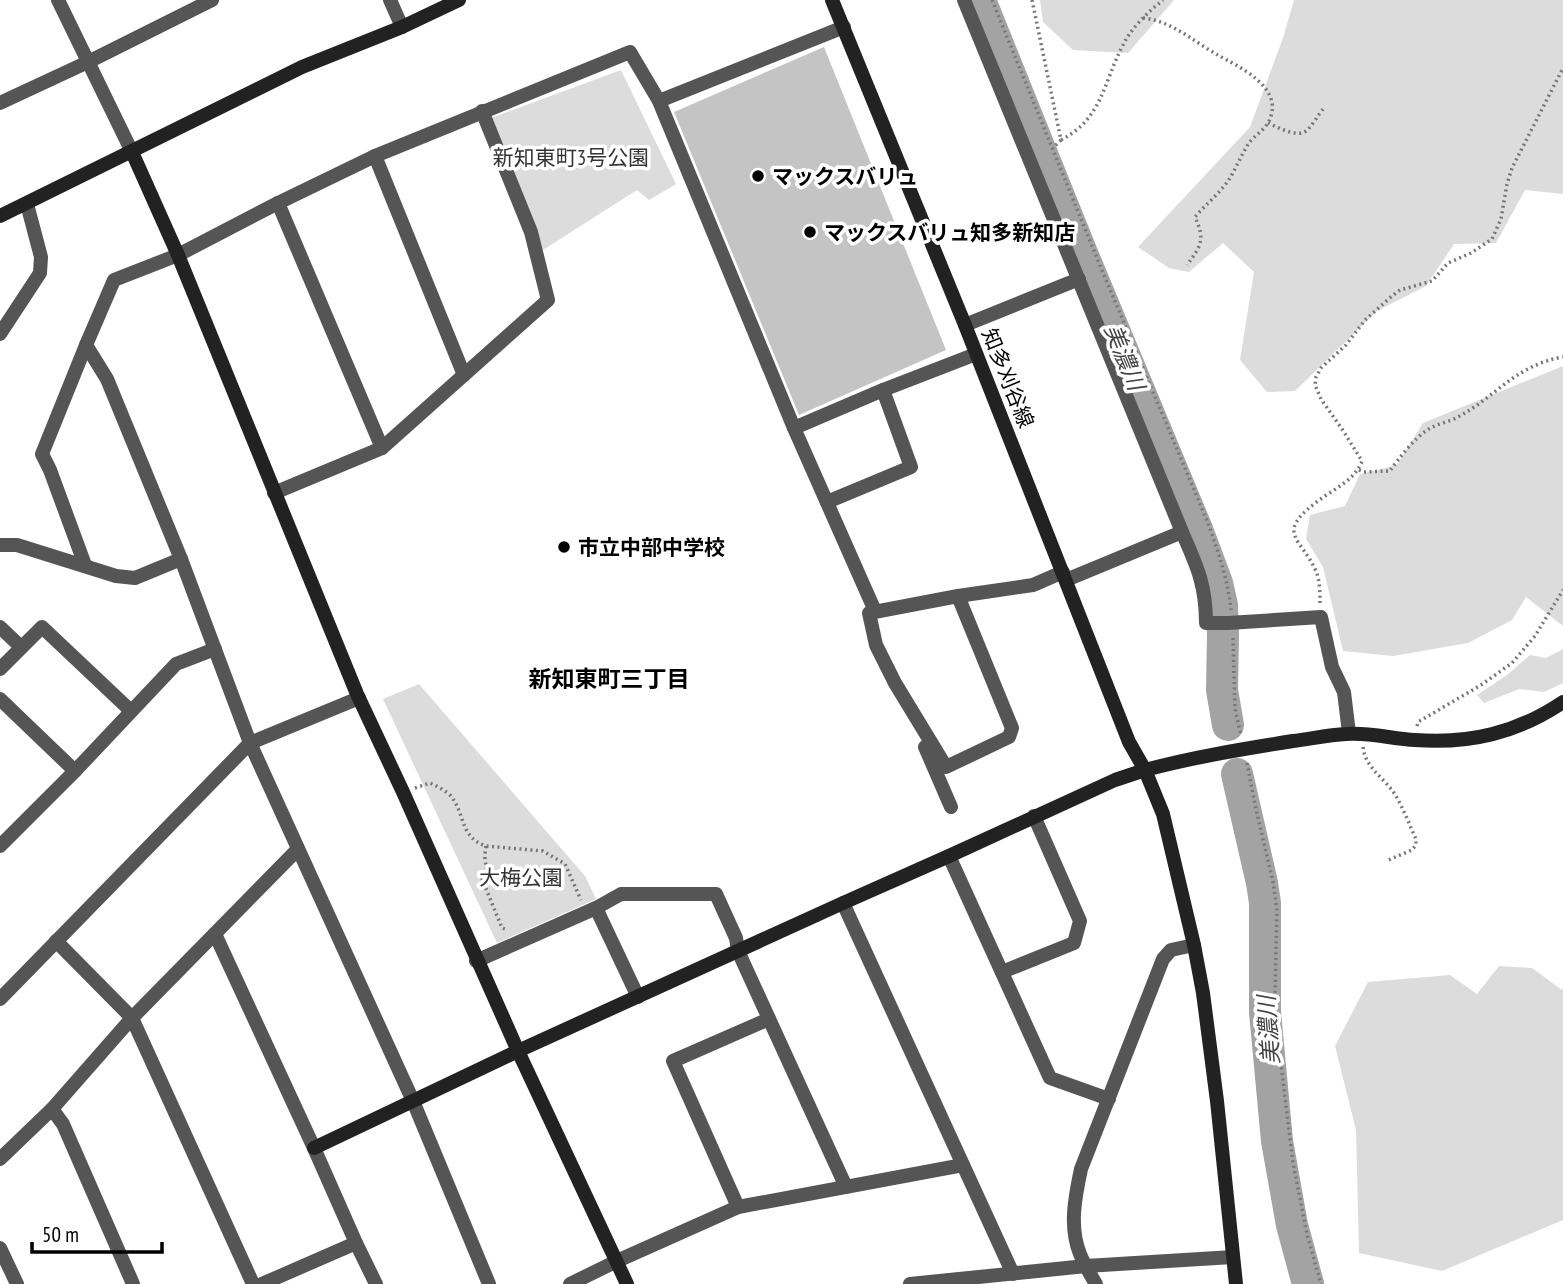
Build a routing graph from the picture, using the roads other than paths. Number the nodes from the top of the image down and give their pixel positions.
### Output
1 (58, 0) edge
2 (212, 0) edge
3 (390, 0) edge
4 (459, 0) edge
5 (832, 0) edge
6 (964, 0) edge
7 (401, 27) junction
8 (844, 27) junction
9 (88, 62) junction
10 (659, 101) junction
11 (0, 103) edge
12 (482, 111) junction
13 (132, 152) junction
14 (375, 156) junction
15 (278, 203) junction
16 (27, 204) junction
17 (0, 216) edge
18 (178, 255) junction
19 (1079, 279) junction
20 (965, 325) junction
21 (0, 334) edge
22 (86, 345) junction
23 (976, 354) junction
24 (464, 375) junction
25 (883, 390) junction
26 (794, 428) junction
27 (382, 448) junction
28 (274, 493) junction
29 (827, 502) junction
30 (1182, 532) junction
31 (0, 545) edge
32 (181, 559) junction
33 (85, 565) junction
34 (1065, 576) junction
35 (958, 596) junction
36 (874, 611) junction
37 (0, 628) edge
38 (21, 647) junction
39 (215, 649) junction
40 (0, 668) edge
41 (359, 698) junction
42 (0, 699) edge
43 (1563, 702) edge
44 (131, 711) junction
45 (1349, 733) junction
46 (929, 741) junction
47 (250, 743) junction
48 (75, 771) junction
49 (1145, 771) junction
50 (951, 807) dead end
51 (1034, 816) junction
52 (0, 846) edge
53 (298, 849) junction
54 (949, 856) junction
55 (843, 903) junction
56 (591, 910) junction
57 (215, 934) junction
58 (57, 942) junction
59 (1194, 945) junction
60 (738, 951) junction
61 (476, 961) junction
62 (1002, 972) junction
63 (638, 997) junction
64 (0, 999) edge
65 (132, 1018) junction
66 (769, 1018) junction
67 (518, 1052) junction
68 (1109, 1099) junction
69 (413, 1101) junction
70 (52, 1109) junction
71 (314, 1148) junction
72 (0, 1159) edge
73 (963, 1165) junction
74 (846, 1186) junction
75 (738, 1207) junction
76 (356, 1243) junction
77 (0, 1248) edge
78 (1233, 1257) junction
79 (617, 1261) junction
80 (1086, 1266) junction
81 (1013, 1274) junction
82 (17, 1284) edge
83 (133, 1284) edge
84 (253, 1284) edge
85 (262, 1284) edge
86 (376, 1284) edge
87 (489, 1284) edge
88 (570, 1284) edge
89 (627, 1284) edge
90 (910, 1284) edge
91 (1096, 1284) edge
92 (1236, 1284) edge

1 - 9 street
2 - 9 street
3 - 7 street
4 - 7 street
5 - 8 street, 知多刈谷線
6 - 19 street
7 - 13 street
8 - 10 street
8 - 20 street, 知多刈谷線
9 - 11 street
9 - 13 street
10 - 12 street
10 - 26 street
12 - 14 street
12 - 24 street
13 - 16 street
13 - 18 street
14 - 15 street
14 - 24 street
15 - 18 street
15 - 27 street
16 - 17 street
16 - 21 street
18 - 22 street
18 - 28 street
19 - 20 street
19 - 30 street
20 - 23 street, 知多刈谷線
22 - 32 street
22 - 33 street
23 - 25 street
23 - 34 street, 知多刈谷線
24 - 27 street
25 - 26 street
25 - 29 street
26 - 29 street
27 - 28 street
28 - 41 street
29 - 36 street
30 - 34 street
30 - 45 street
31 - 33 street
32 - 33 street
32 - 39 street
34 - 35 street
34 - 49 street, 知多刈谷線
35 - 36 street
35 - 46 street
36 - 46 street
37 - 38 street
38 - 40 street
38 - 44 street
39 - 44 street
39 - 47 street
41 - 47 street
41 - 61 street
42 - 48 street
43 - 45 street
44 - 48 street
45 - 49 street
46 - 50 street
47 - 53 street
47 - 58 street
48 - 52 street
49 - 51 street
49 - 59 street, 知多刈谷線
51 - 54 street
51 - 62 street
53 - 57 street
53 - 69 street
54 - 55 street
54 - 62 street
55 - 60 street
55 - 73 street
56 - 60 street
56 - 61 street
56 - 63 street
57 - 65 street
57 - 71 street
58 - 64 street
58 - 65 street
59 - 68 street
59 - 78 street, 知多刈谷線
60 - 63 street
60 - 66 street
61 - 67 street
62 - 68 street
63 - 67 street
65 - 70 street
65 - 84 street
66 - 74 street
66 - 75 street
67 - 69 street
67 - 79 street
68 - 80 street
69 - 71 street
69 - 87 street
70 - 72 street
70 - 83 street
71 - 76 street
73 - 74 street
73 - 81 street
74 - 75 street
75 - 79 street
76 - 85 street
76 - 86 street
77 - 82 street
78 - 80 street
78 - 92 street, 知多刈谷線
79 - 88 street
79 - 89 street
80 - 81 street
80 - 91 street
81 - 90 street

